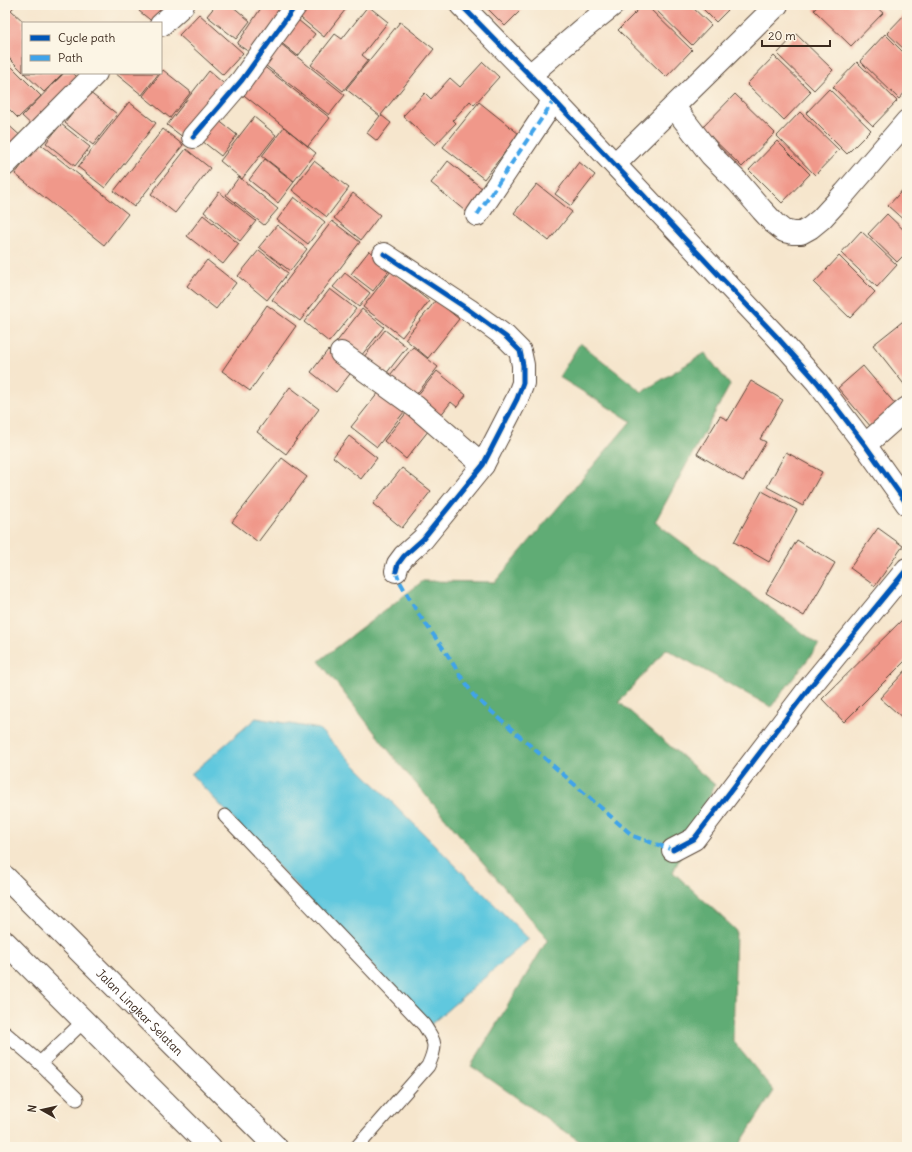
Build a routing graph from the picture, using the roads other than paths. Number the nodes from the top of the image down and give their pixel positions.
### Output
1 (183, 5) edge
2 (296, 5) edge
3 (461, 5) edge
4 (613, 5) edge
5 (776, 5) edge
6 (162, 24) edge
7 (95, 74) edge
8 (530, 75) junction
9 (554, 100) junction
10 (674, 107) junction
11 (907, 121) edge
12 (193, 137) dead end
13 (615, 164) junction
14 (5, 165) edge
15 (476, 215) dead end
16 (384, 254) dead end
17 (341, 353) dead end
18 (907, 408) edge
19 (864, 445) junction
20 (483, 465) junction
21 (907, 504) edge
22 (907, 569) edge
23 (396, 571) dead end
24 (226, 816) dead end
25 (673, 850) dead end
26 (5, 877) edge
27 (5, 942) edge
28 (84, 1021) junction
29 (5, 1034) edge
30 (40, 1063) junction
31 (77, 1099) dead end
32 (265, 1144) edge
33 (210, 1147) edge
34 (357, 1147) edge

1 - 6 main road
2 - 12 main road
3 - 8 main road
4 - 8 main road
5 - 10 main road
7 - 14 main road
8 - 9 main road
9 - 13 main road
9 - 15 main road
10 - 11 main road
10 - 13 main road
13 - 19 main road
16 - 20 main road
17 - 20 main road
18 - 19 main road
19 - 21 main road
20 - 23 main road
22 - 25 main road
24 - 34 lane
26 - 32 main road, Jalan Lingkar Selatan
27 - 28 main road
28 - 30 lane
28 - 33 main road
29 - 30 lane
30 - 31 lane

